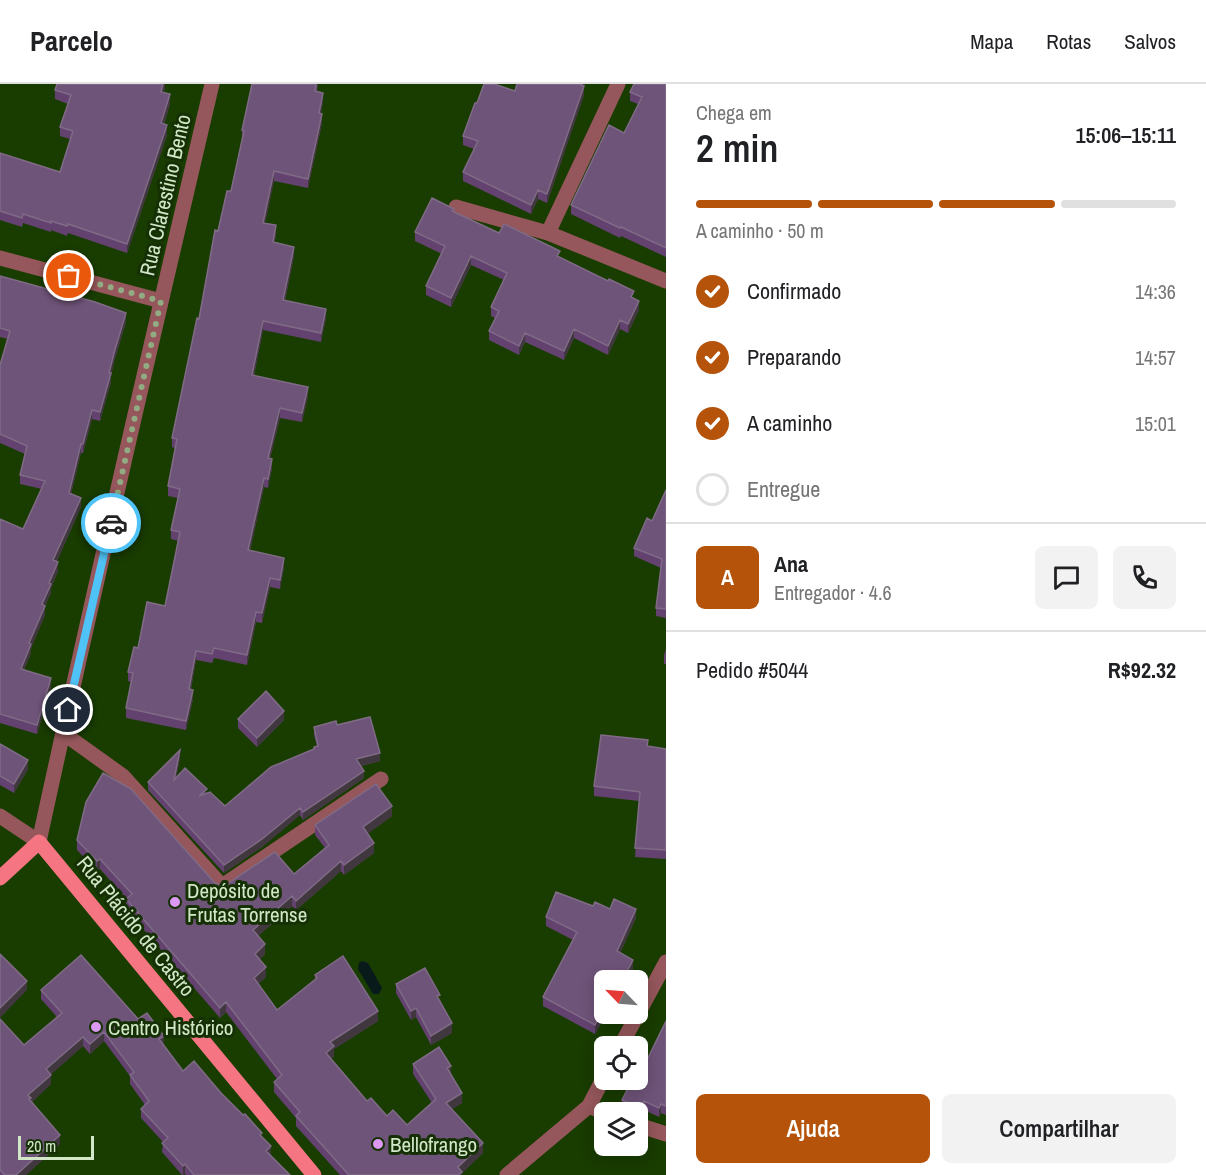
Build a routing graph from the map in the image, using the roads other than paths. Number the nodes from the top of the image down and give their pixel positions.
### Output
1 (212, 84) edge
2 (618, 84) edge
3 (456, 207) edge
4 (548, 233) junction
5 (0, 258) edge
6 (666, 281) edge
7 (161, 301) junction
8 (63, 733) junction
9 (381, 779) dead end
10 (0, 816) edge
11 (39, 842) junction
12 (0, 878) edge
13 (666, 962) edge
14 (626, 1036) edge
15 (597, 1090) edge
16 (589, 1106) junction
17 (594, 1108) edge
18 (648, 1128) edge
19 (666, 1134) edge
20 (314, 1175) edge
21 (507, 1175) edge

1 - 7 street, Rua Clarestino Bento
2 - 4 street
3 - 4 street
4 - 6 street
5 - 7 street
7 - 8 street, Rua Clarestino Bento
8 - 9 street
8 - 11 street, Rua Clarestino Bento
10 - 11 street
11 - 12 main road
11 - 20 main road, Rua Plácido de Castro
13 - 14 street
15 - 16 street
16 - 17 street
16 - 21 street
18 - 19 street

